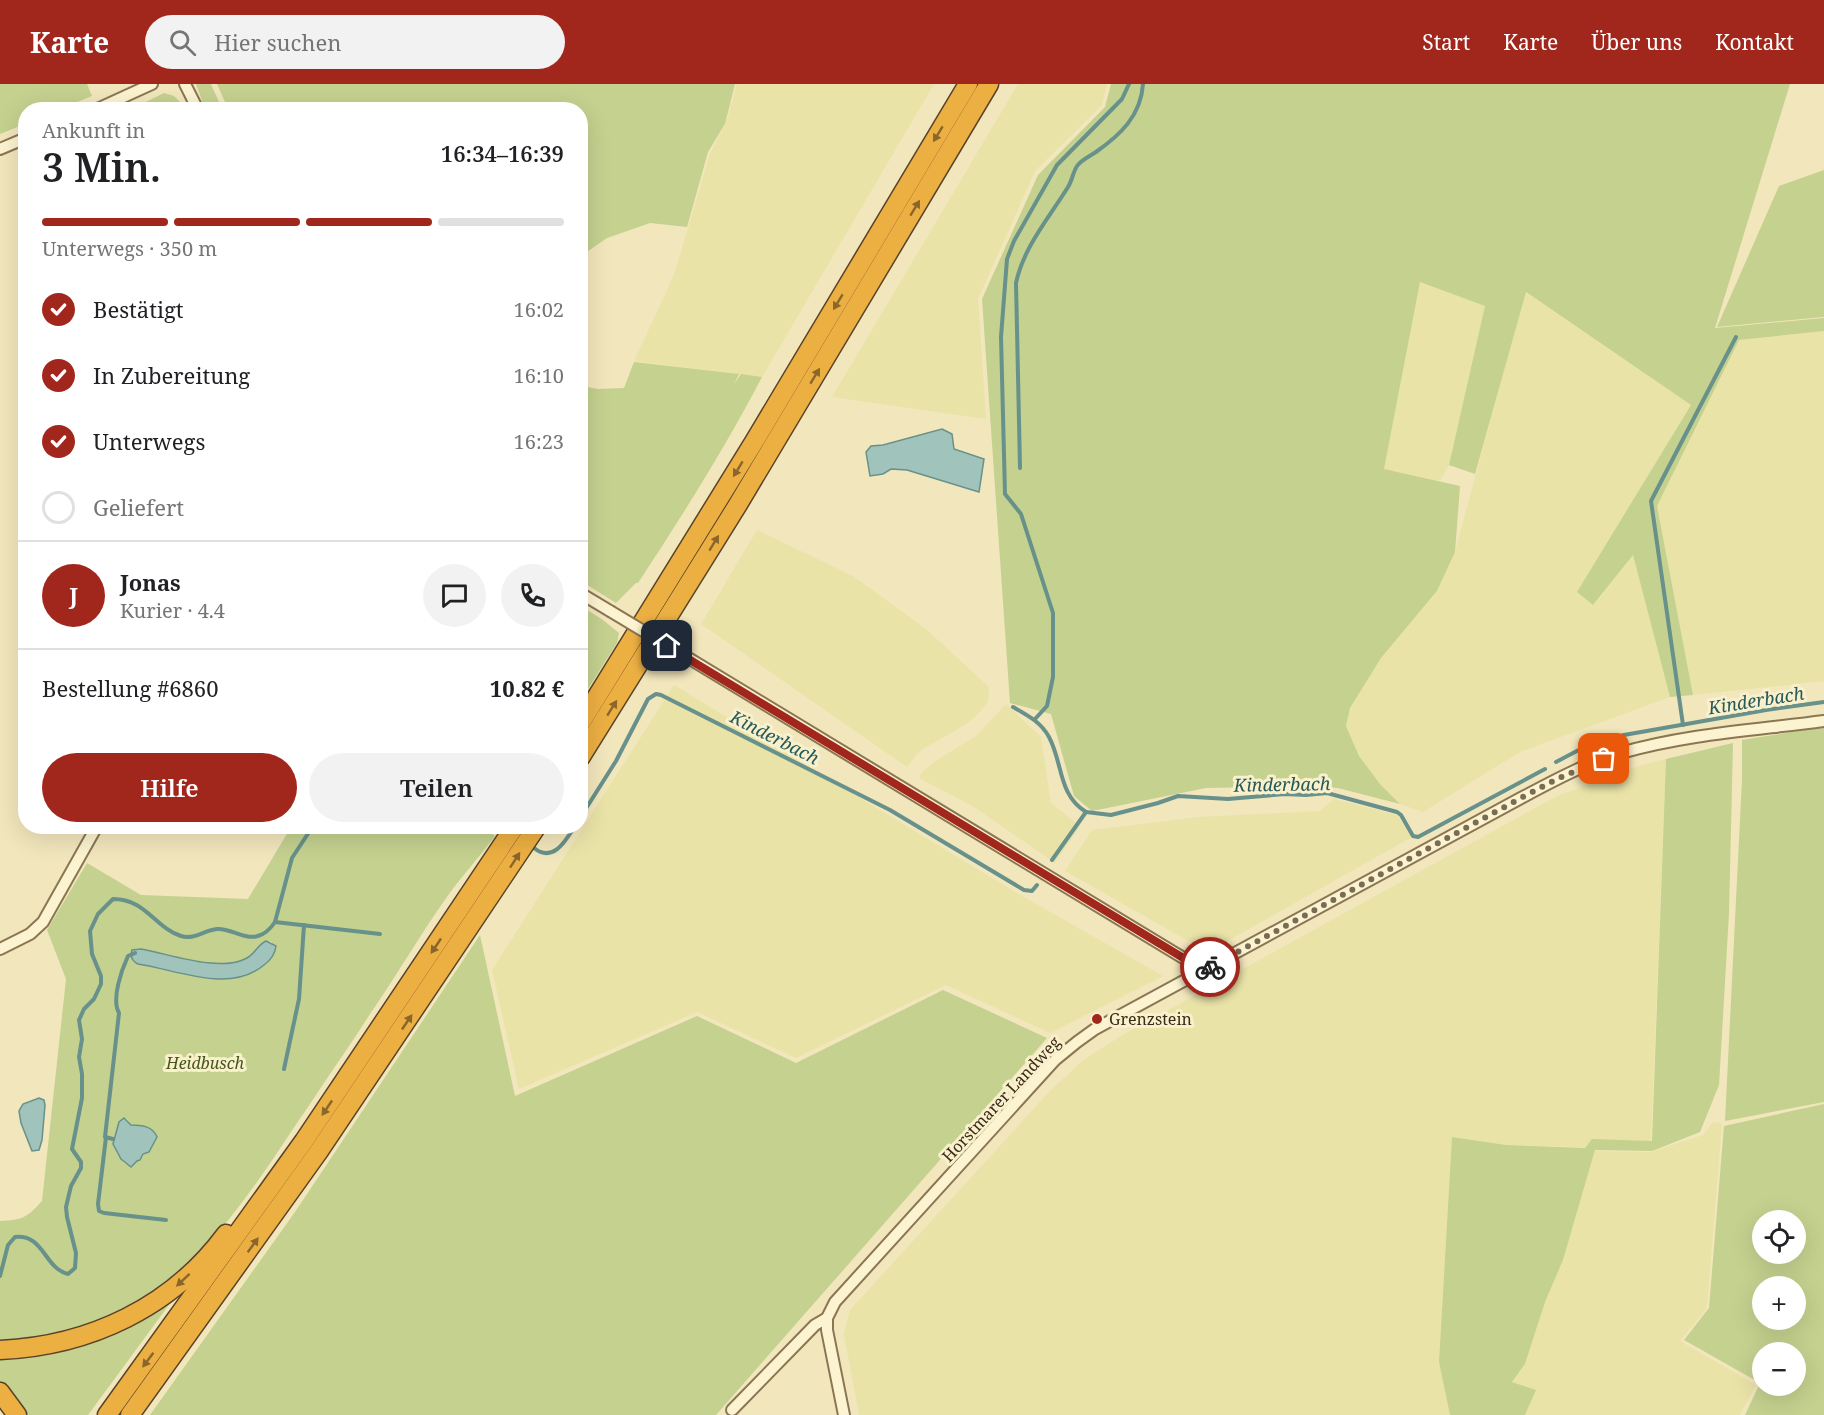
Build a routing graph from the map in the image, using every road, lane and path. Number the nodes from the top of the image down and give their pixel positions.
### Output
1 (152, 84) edge
2 (185, 84) edge
3 (968, 84) edge
4 (989, 84) edge
5 (113, 102) edge
6 (194, 102) edge
7 (18, 141) edge
8 (0, 149) edge
9 (588, 598) edge
10 (588, 711) edge
11 (1824, 721) edge
12 (588, 745) edge
13 (92, 834) edge
14 (510, 834) edge
15 (532, 834) edge
16 (0, 949) edge
17 (1195, 975) junction
18 (304, 1141) junction
19 (827, 1318) junction
20 (195, 1326) junction
21 (0, 1350) edge
22 (0, 1392) edge
23 (732, 1410) dead end
24 (17, 1415) edge
25 (107, 1415) edge
26 (130, 1415) edge
27 (139, 1415) edge
28 (844, 1415) edge

1 - 5 street
2 - 6 street
3 -> 10 highway
12 -> 4 highway
7 - 8 street
9 - 17 street, bridge
11 - 17 street, Horstmarer Landweg
13 - 16 street
14 -> 18 highway
20 -> 15 highway
17 - 19 street, Horstmarer Landweg
18 -> 21 highway
18 -> 25 highway
19 - 23 street, Horstmarer Landweg
19 - 28 street
20 - 26 highway
20 - 27 highway
22 - 24 highway

